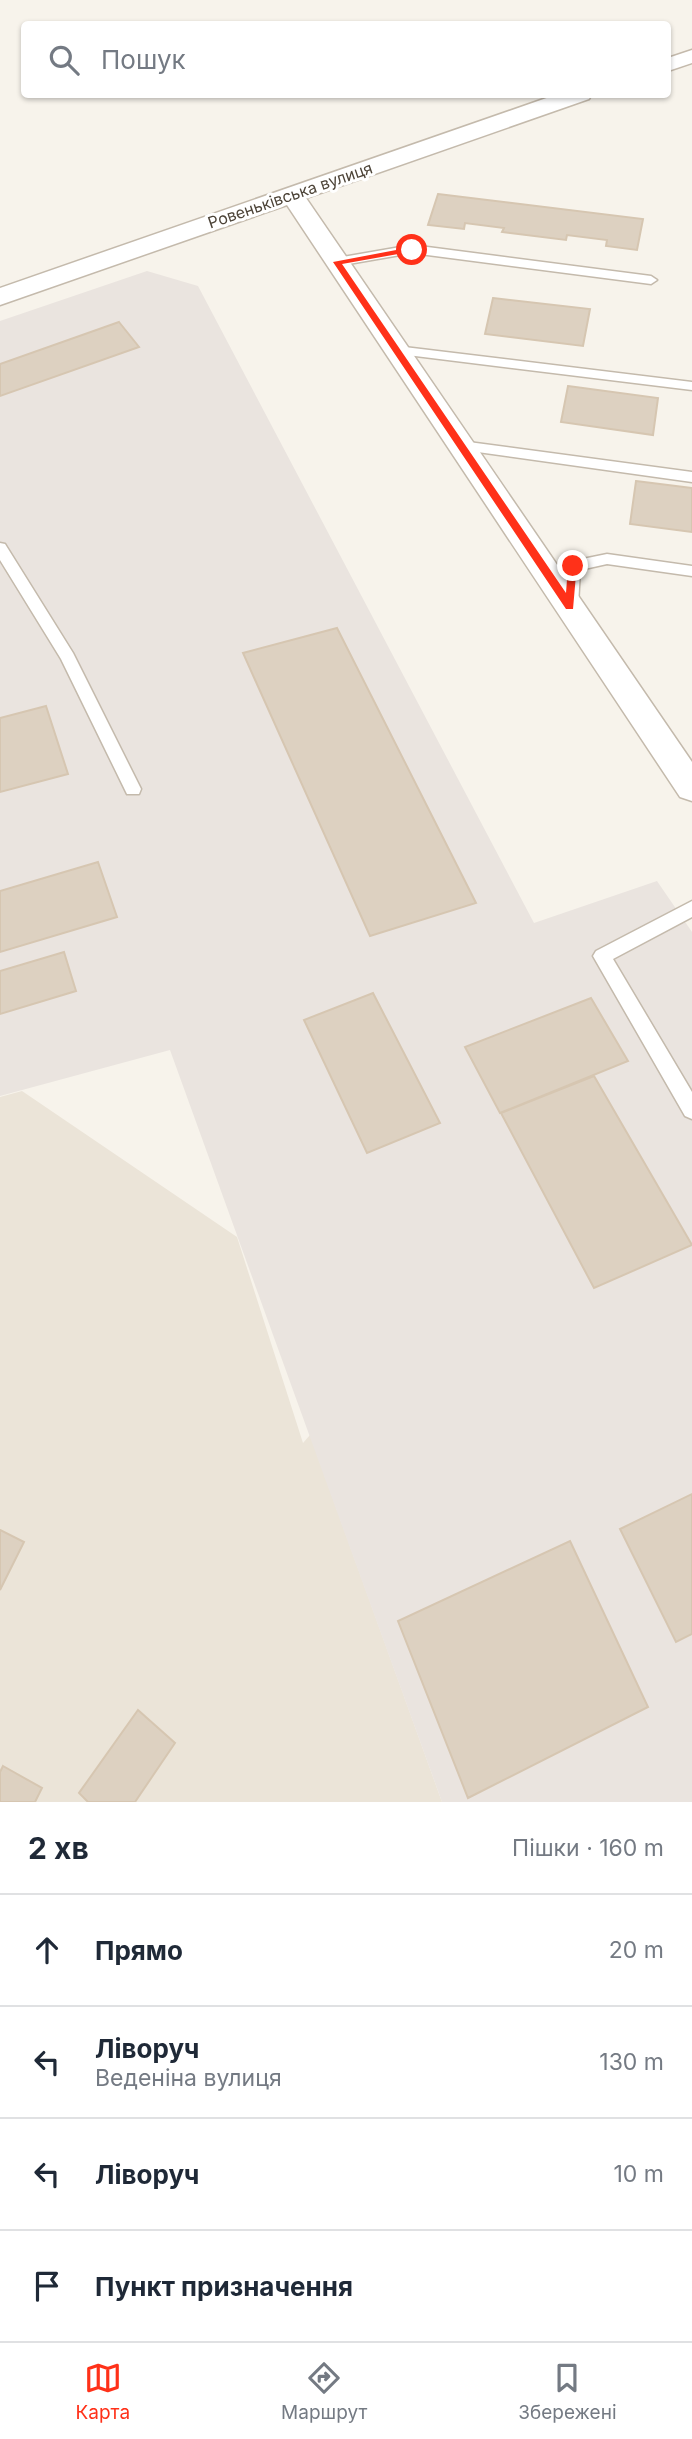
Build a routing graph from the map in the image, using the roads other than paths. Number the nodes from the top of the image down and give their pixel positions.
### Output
1 (692, 56) edge
2 (671, 64) edge
3 (570, 98) edge
4 (292, 195) junction
5 (337, 262) junction
6 (651, 280) dead end
7 (0, 297) edge
8 (396, 350) junction
9 (692, 386) edge
10 (461, 446) junction
11 (692, 477) edge
12 (0, 548) edge
13 (692, 571) edge
14 (570, 606) junction
15 (690, 782) edge
16 (133, 789) dead end
17 (692, 908) edge
18 (692, 1110) edge

1 - 2 street
3 - 4 street, Ровеньківська вулиця
4 - 5 street
4 - 7 street, Ровеньківська вулиця
5 - 6 lane
5 - 8 street
8 - 9 lane
8 - 10 street
10 - 11 lane
10 - 14 street
12 - 16 lane
13 - 14 lane
14 - 15 street
17 - 18 lane

